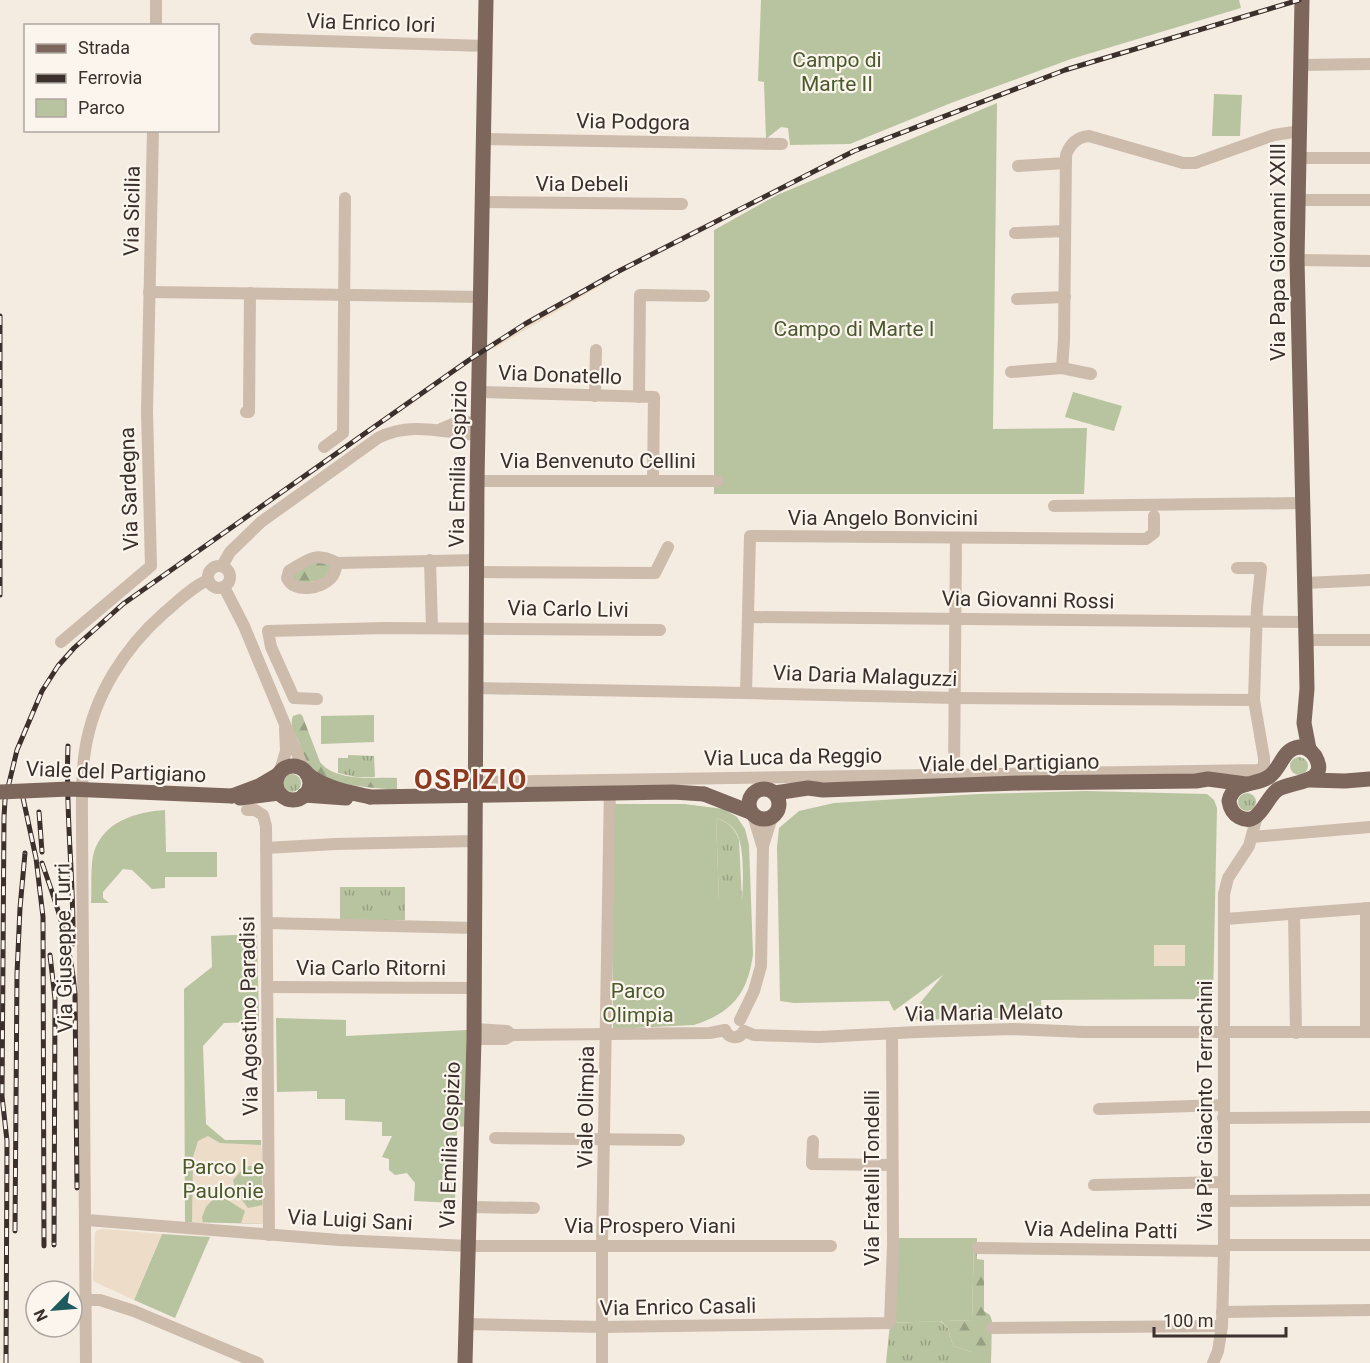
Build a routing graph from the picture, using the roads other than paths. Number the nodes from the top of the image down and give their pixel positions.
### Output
1 (156, 0) edge
2 (486, 0) edge
3 (1302, 0) edge
4 (156, 24) edge
5 (256, 39) dead end
6 (486, 46) junction
7 (1370, 64) edge
8 (1302, 65) junction
9 (1300, 131) junction
10 (153, 132) edge
11 (483, 139) junction
12 (782, 144) dead end
13 (1299, 158) junction
14 (1370, 158) edge
15 (1066, 163) junction
16 (1018, 166) dead end
17 (345, 198) dead end
18 (1298, 200) junction
19 (1370, 200) edge
20 (483, 202) junction
21 (682, 204) dead end
22 (1065, 231) junction
23 (1015, 233) dead end
24 (1297, 260) junction
25 (1370, 261) edge
26 (149, 292) junction
27 (250, 293) junction
28 (343, 295) junction
29 (704, 296) dead end
30 (482, 297) junction
31 (1065, 297) junction
32 (1017, 299) dead end
33 (596, 350) dead end
34 (1062, 368) junction
35 (1011, 372) dead end
36 (1091, 374) dead end
37 (480, 392) junction
38 (595, 396) junction
39 (639, 397) junction
40 (246, 412) dead end
41 (478, 428) junction
42 (324, 447) dead end
43 (477, 481) junction
44 (653, 481) junction
45 (718, 481) dead end
46 (1303, 503) junction
47 (1054, 506) dead end
48 (1154, 516) dead end
49 (956, 538) junction
50 (668, 547) dead end
51 (430, 560) junction
52 (337, 563) dead end
53 (222, 566) junction
54 (477, 566) junction
55 (1237, 568) dead end
56 (208, 580) junction
57 (1370, 580) edge
58 (1305, 583) junction
59 (224, 587) junction
60 (750, 617) junction
61 (955, 619) junction
62 (1257, 622) junction
63 (1306, 622) junction
64 (432, 628) junction
65 (476, 628) junction
66 (660, 630) dead end
67 (1306, 640) junction
68 (1370, 640) edge
69 (61, 642) dead end
70 (476, 688) junction
71 (746, 693) junction
72 (956, 698) junction
73 (317, 699) dead end
74 (1254, 700) junction
75 (1304, 723) junction
76 (285, 728) junction
77 (1290, 749) junction
78 (1312, 754) junction
79 (306, 772) junction
80 (278, 774) junction
81 (954, 774) junction
82 (1370, 774) edge
83 (1370, 779) edge
84 (610, 780) junction
85 (1310, 780) junction
86 (1196, 781) junction
87 (476, 782) junction
88 (1246, 784) junction
89 (823, 790) junction
90 (0, 792) edge
91 (754, 792) junction
92 (279, 793) junction
93 (704, 794) junction
94 (775, 794) junction
95 (304, 795) junction
96 (232, 796) junction
97 (370, 797) junction
98 (1229, 801) junction
99 (247, 810) dead end
100 (752, 813) junction
101 (775, 813) junction
102 (1257, 816) junction
103 (1241, 818) junction
104 (1370, 827) edge
105 (1252, 837) junction
106 (475, 841) junction
107 (763, 846) junction
108 (266, 848) junction
109 (1244, 853) junction
110 (1368, 908) edge
111 (1294, 914) junction
112 (1225, 920) junction
113 (267, 923) junction
114 (475, 928) junction
115 (268, 987) junction
116 (474, 988) junction
117 (742, 1025) junction
118 (1225, 1032) junction
119 (1368, 1032) edge
120 (1296, 1033) junction
121 (474, 1034) junction
122 (892, 1034) junction
123 (606, 1035) junction
124 (1099, 1109) dead end
125 (1223, 1112) junction
126 (1370, 1117) edge
127 (495, 1138) dead end
128 (605, 1140) junction
129 (679, 1140) dead end
130 (813, 1141) dead end
131 (892, 1166) junction
132 (1224, 1182) junction
133 (1094, 1185) dead end
134 (1370, 1200) edge
135 (1224, 1201) junction
136 (470, 1207) junction
137 (534, 1208) dead end
138 (87, 1220) junction
139 (269, 1235) junction
140 (1370, 1245) edge
141 (468, 1246) junction
142 (602, 1246) junction
143 (831, 1246) dead end
144 (978, 1248) dead end
145 (1224, 1248) junction
146 (86, 1300) junction
147 (1370, 1310) edge
148 (1222, 1312) junction
149 (890, 1323) joint
150 (466, 1324) junction
151 (1221, 1326) junction
152 (602, 1327) junction
153 (992, 1328) dead end
154 (86, 1363) edge
155 (258, 1363) edge
156 (465, 1363) edge
157 (602, 1363) edge
158 (1213, 1363) edge

1 - 4 street
2 - 6 main road, Via Emilia Ospizio
3 - 8 main road, Via Papa Giovanni XXIII
5 - 6 street, Via Enrico Iori
6 - 11 main road, Via Emilia Ospizio
7 - 8 street
8 - 9 main road, Via Papa Giovanni XXIII
9 - 13 main road, Via Papa Giovanni XXIII
9 - 15 street
10 - 26 street, Via Sicilia
11 - 12 street, Via Podgora
11 - 20 main road, Via Emilia Ospizio
13 - 14 street
13 - 18 main road, Via Papa Giovanni XXIII
15 - 16 street
15 - 22 street
17 - 28 street
18 - 19 street
18 - 24 main road, Via Papa Giovanni XXIII
20 - 21 street, Via Debeli
20 - 30 main road, Via Emilia Ospizio
22 - 23 street
22 - 31 street
24 - 25 street
24 - 46 main road, Via Papa Giovanni XXIII
26 - 27 street
26 - 69 street, Via Sardegna
27 - 28 street
27 - 40 street
28 - 30 street
28 - 42 street
29 - 39 street, Via Donatello
30 - 37 main road, Via Emilia Ospizio
31 - 32 street
31 - 34 street
33 - 38 street
34 - 35 street
34 - 36 street
37 - 38 street, Via Donatello
37 - 41 main road, Via Emilia Ospizio
38 - 39 street, Via Donatello
39 - 44 street, Via Donatello
41 - 43 main road, Via Emilia Ospizio
41 - 53 street
43 - 44 street, Via Benvenuto Cellini
43 - 54 main road, Via Emilia Ospizio
44 - 45 street, Via Benvenuto Cellini
46 - 47 street
46 - 58 main road, Via Papa Giovanni XXIII
48 - 49 street, Via Angelo Bonvicini
49 - 60 street, Via Angelo Bonvicini
49 - 61 street
50 - 54 street
51 - 52 street
51 - 54 street
51 - 64 street
53 - 56 street
53 - 59 street
54 - 65 main road, Via Emilia Ospizio
55 - 62 street
56 - 59 street
56 - 138 street, Via Giuseppe Turri
57 - 58 street
58 - 63 main road, Via Papa Giovanni XXIII
59 - 76 street
60 - 61 street, Via Giovanni Rossi
60 - 71 street, Via Angelo Bonvicini
61 - 62 street, Via Giovanni Rossi
61 - 72 street
62 - 63 street, Via Giovanni Rossi
62 - 74 street
63 - 67 main road, Via Papa Giovanni XXIII
64 - 65 street, Via Carlo Livi
64 - 73 street, Via Carlo Livi
65 - 66 street, Via Carlo Livi
65 - 70 main road, Via Emilia Ospizio
67 - 68 street
67 - 75 main road, Via Papa Giovanni XXIII
70 - 71 street, Via Daria Malaguzzi
70 - 87 main road, Via Emilia Ospizio
71 - 72 street, Via Daria Malaguzzi
72 - 74 street, Via Daria Malaguzzi
72 - 81 street
74 - 81 street, Via Luca da Reggio
75 - 77 main road, Via Papa Giovanni XXIII
75 - 78 main road, Via Papa Giovanni XXIII
76 - 79 street
76 - 80 street
77 - 78 main road
77 - 88 main road
78 - 82 main road
78 - 85 main road
79 - 80 main road, Viale del Partigiano
79 - 95 main road
79 - 97 main road, Viale del Partigiano
80 - 92 main road
80 - 96 main road, Viale del Partigiano
81 - 84 street, Via Luca da Reggio
83 - 85 main road
84 - 87 street, Via Luca da Reggio
84 - 123 street, Viale Olimpia
85 - 102 main road
86 - 88 main road, Viale del Partigiano
86 - 89 main road, Viale del Partigiano
86 - 98 main road, Viale del Partigiano
87 - 106 main road, Via Emilia Ospizio
88 - 98 main road
89 - 94 main road, Viale del Partigiano
89 - 101 main road, Viale del Partigiano
90 - 96 main road, Viale del Partigiano, bridge
91 - 93 main road, Viale del Partigiano
91 - 94 main road, Viale del Partigiano
91 - 100 main road
92 - 95 main road, Viale del Partigiano
92 - 96 main road, Viale del Partigiano
93 - 97 main road, Viale del Partigiano, bridge
93 - 100 main road, Viale del Partigiano
94 - 101 main road
95 - 97 main road, Viale del Partigiano
98 - 103 main road, Viale del Partigiano
99 - 108 street, Via Agostino Paradisi
100 - 101 main road, Viale del Partigiano
100 - 107 street
101 - 107 street
102 - 103 main road
102 - 105 street, Via Pier Giacinto Terrachini
103 - 109 street
104 - 105 street
105 - 109 street, Via Pier Giacinto Terrachini
106 - 108 street
106 - 114 main road, Via Emilia Ospizio
107 - 117 street
108 - 113 street, Via Agostino Paradisi
109 - 112 street, Via Pier Giacinto Terrachini
110 - 111 street
110 - 119 street
111 - 112 street
111 - 120 street
112 - 118 street, Via Pier Giacinto Terrachini
113 - 114 street
113 - 115 street, Via Agostino Paradisi
114 - 116 main road, Via Emilia Ospizio
115 - 116 street, Via Carlo Ritorni
115 - 139 street, Via Agostino Paradisi
116 - 121 main road, Via Emilia Ospizio
117 - 122 street, Via Maria Melato
117 - 123 street
118 - 120 street, Via Maria Melato
118 - 122 street, Via Maria Melato
118 - 125 street, Via Pier Giacinto Terrachini
119 - 120 street, Via Maria Melato
121 - 123 street
121 - 136 main road, Via Emilia Ospizio
122 - 131 street, Via Fratelli Tondelli
123 - 128 street, Viale Olimpia
124 - 125 street
125 - 126 street
125 - 132 street, Via Pier Giacinto Terrachini
127 - 128 street
128 - 129 street
128 - 142 street, Viale Olimpia
130 - 131 street
131 - 149 street, Via Fratelli Tondelli
132 - 133 street
132 - 135 street, Via Pier Giacinto Terrachini
134 - 135 street
135 - 145 street, Via Pier Giacinto Terrachini
136 - 137 street
136 - 141 main road, Via Emilia Ospizio
138 - 139 street, Via Luigi Sani
138 - 146 street, Via Giuseppe Turri
139 - 141 street, Via Luigi Sani
140 - 145 street, Via Adelina Patti
141 - 142 street, Via Prospero Viani
141 - 150 main road, Via Emilia Ospizio
142 - 143 street, Via Prospero Viani
142 - 152 street, Viale Olimpia
144 - 145 street, Via Adelina Patti
145 - 148 street, Via Pier Giacinto Terrachini
146 - 154 street, Via Giuseppe Turri
146 - 155 street
147 - 148 street
148 - 151 street, Via Pier Giacinto Terrachini
149 - 152 street, Via Enrico Casali
150 - 152 street, Via Enrico Casali
150 - 156 main road, Via Emilia Ospizio
151 - 153 street
151 - 158 street, Via Pier Giacinto Terrachini
152 - 157 street, Viale Olimpia

